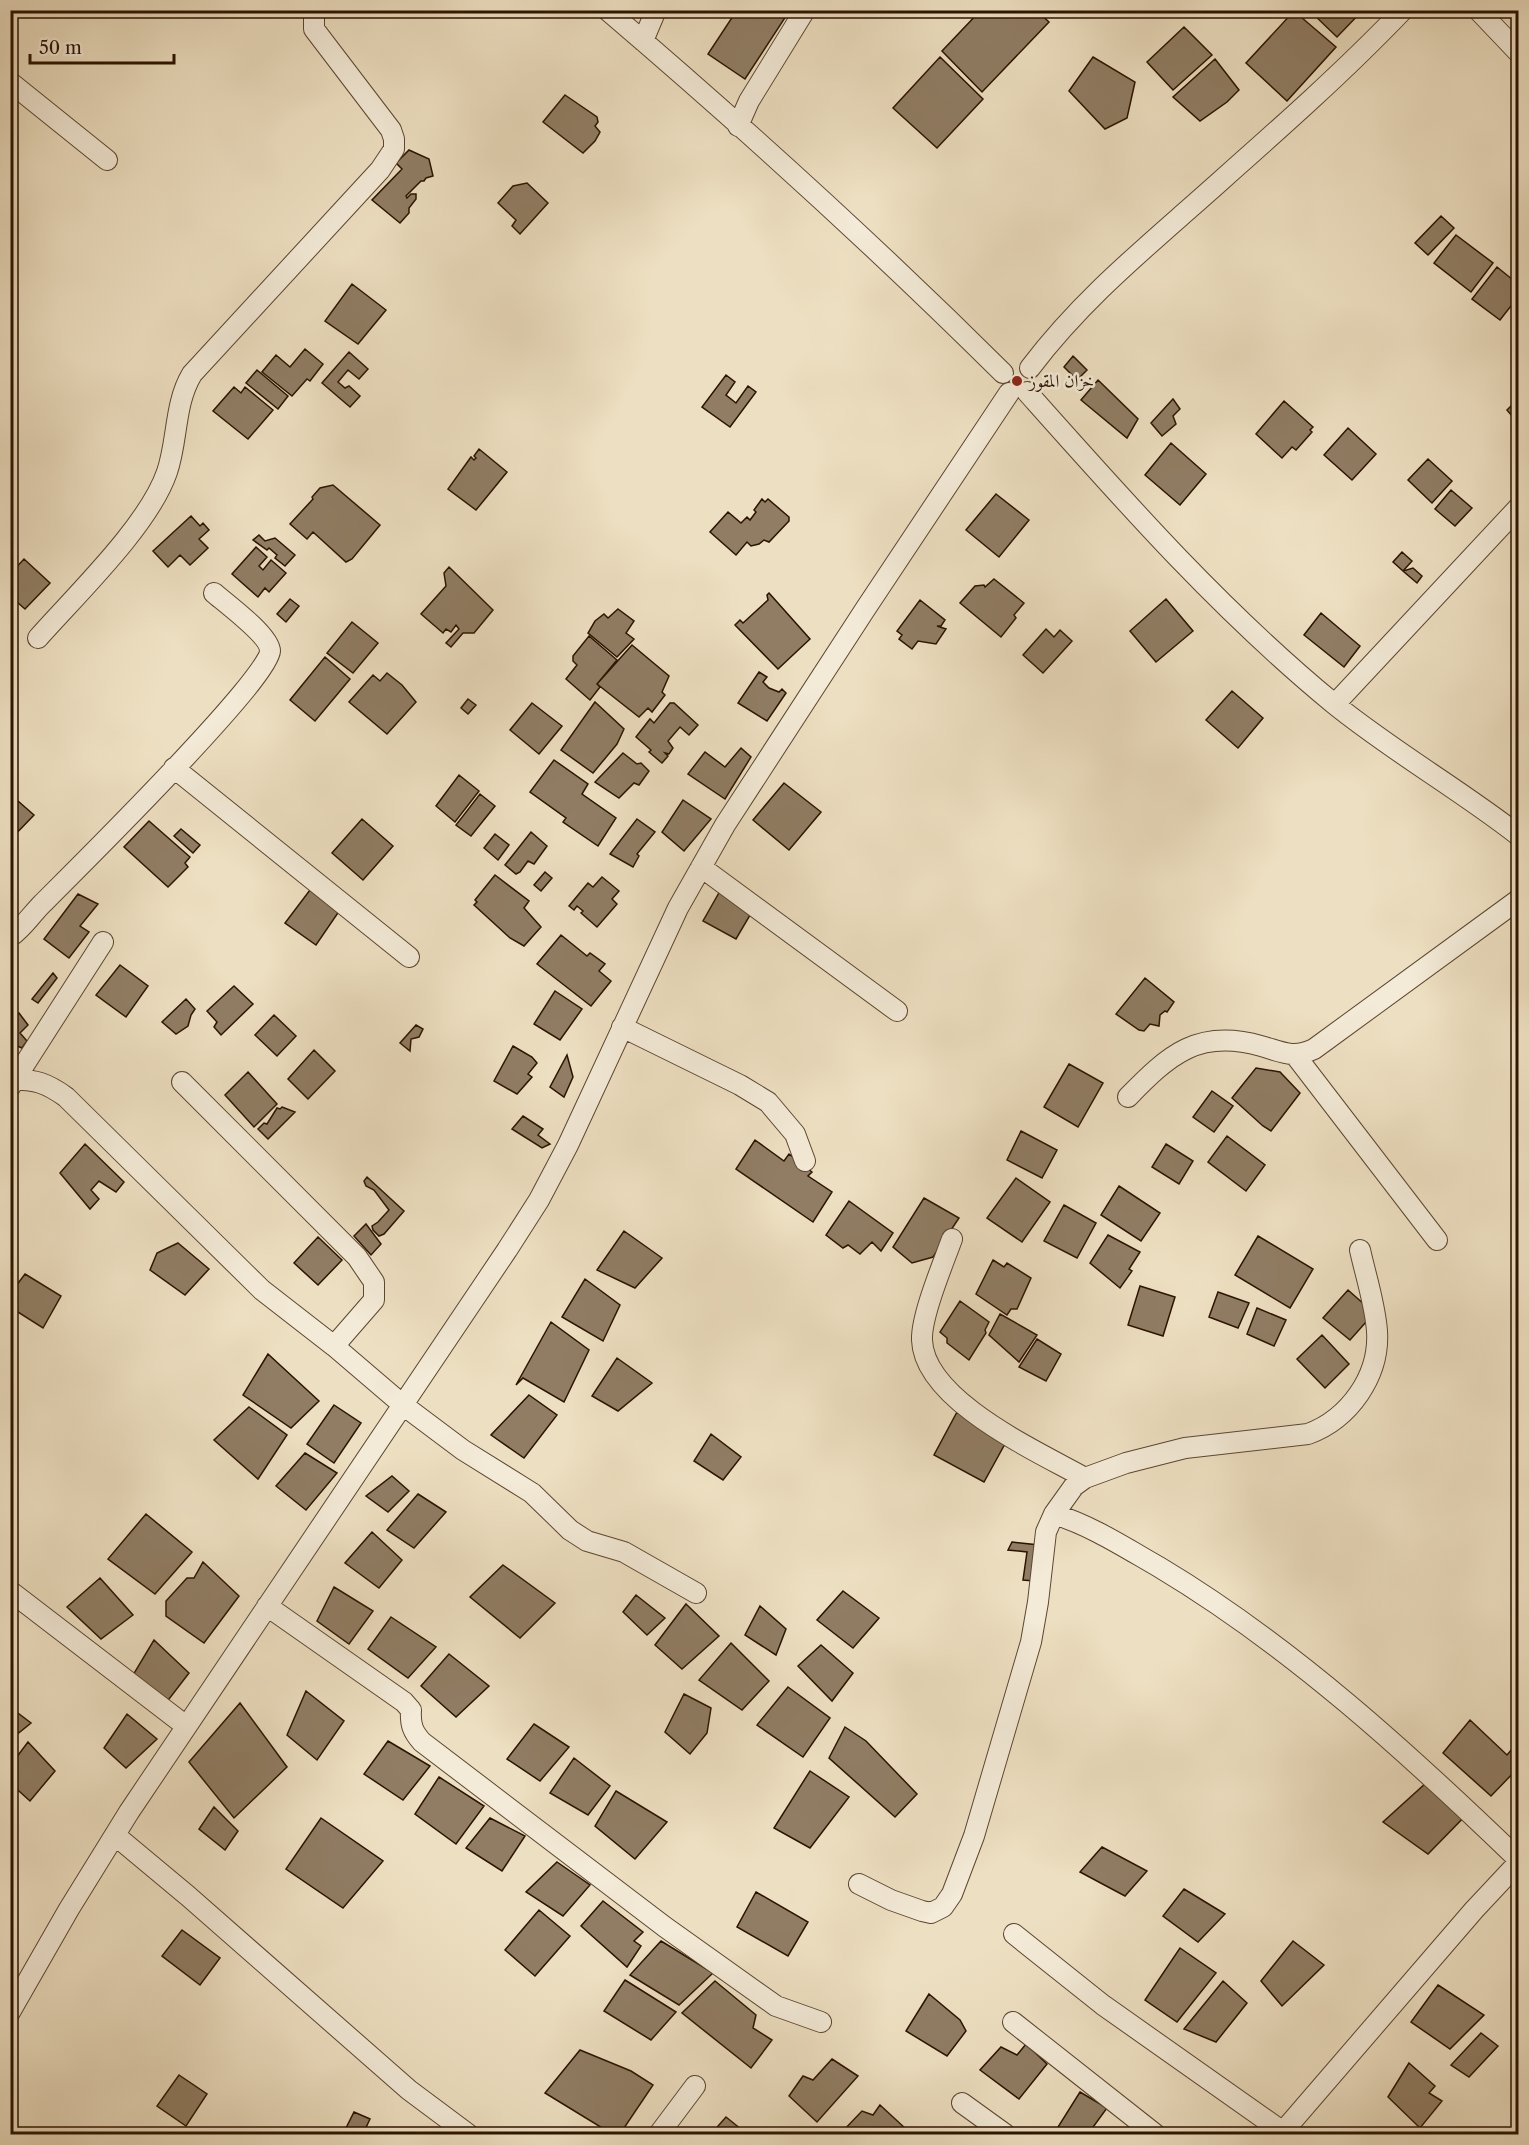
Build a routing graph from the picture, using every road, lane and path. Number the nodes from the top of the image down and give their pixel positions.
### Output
1 (314, 10) edge
2 (607, 10) edge
3 (656, 10) edge
4 (805, 10) edge
5 (1404, 10) edge
6 (1478, 10) edge
7 (643, 41) junction
8 (1518, 52) edge
9 (10, 82) edge
10 (738, 126) junction
11 (107, 160) dead end
12 (1030, 368) junction
13 (1003, 373) junction
14 (1018, 393) junction
15 (1518, 508) edge
16 (214, 593) dead end
17 (38, 638) dead end
18 (1335, 704) junction
19 (174, 768) junction
20 (1518, 835) edge
21 (701, 867) junction
22 (1518, 900) edge
23 (10, 937) edge
24 (103, 942) dead end
25 (409, 957) dead end
26 (897, 1011) dead end
27 (622, 1027) junction
28 (1295, 1055) junction
29 (13, 1082) edge
30 (182, 1082) dead end
31 (1128, 1097) dead end
32 (805, 1161) dead end
33 (952, 1239) dead end
34 (1437, 1240) dead end
35 (1360, 1250) dead end
36 (334, 1346) junction
37 (403, 1405) junction
38 (1086, 1478) junction
39 (1054, 1514) junction
40 (10, 1591) edge
41 (696, 1593) dead end
42 (267, 1606) junction
43 (186, 1726) junction
44 (116, 1836) junction
45 (1518, 1861) edge
46 (859, 1884) dead end
47 (1014, 1934) dead end
48 (10, 2012) edge
49 (821, 2022) dead end
50 (1013, 2022) dead end
51 (694, 2086) dead end
52 (962, 2103) dead end
53 (1282, 2133) edge
54 (468, 2134) edge
55 (658, 2134) edge
56 (1005, 2134) edge
57 (1155, 2134) edge

1 - 17 street
2 - 7 street
3 - 7 street
4 - 10 street
5 - 12 street
6 - 8 street
7 - 10 street
9 - 11 street
10 - 13 street
12 - 13 street
12 - 14 street
13 - 14 street
14 - 18 street
14 - 21 street
15 - 18 street
16 - 19 street
18 - 20 street
19 - 23 street
19 - 25 street
21 - 26 street
21 - 27 street
22 - 28 street
24 - 29 street
27 - 32 street
27 - 37 street
28 - 31 street
28 - 34 street
29 - 36 street
30 - 36 street
33 - 38 street
35 - 38 street
36 - 37 street
37 - 41 street
37 - 42 street
38 - 39 street
39 - 45 street
39 - 46 street
40 - 43 street
42 - 43 street
42 - 49 street
43 - 44 street
44 - 48 street
44 - 54 street
45 - 53 street
47 - 53 street
50 - 57 street
51 - 55 street
52 - 56 street

